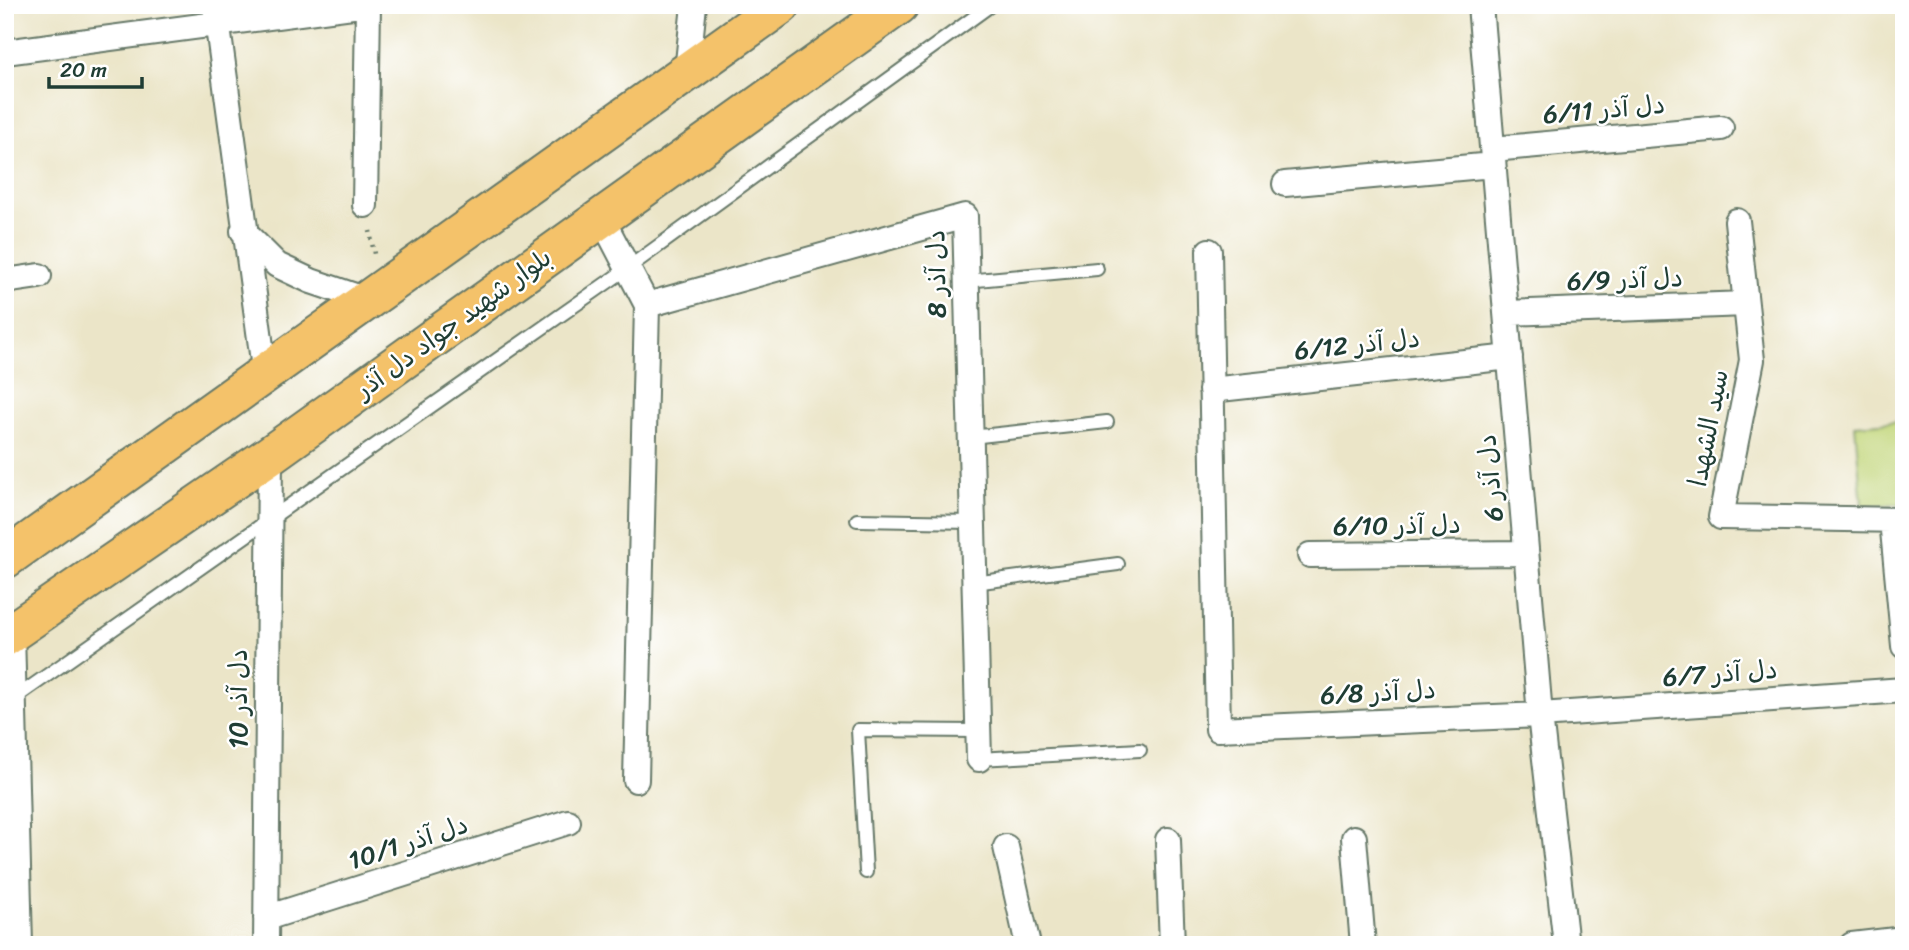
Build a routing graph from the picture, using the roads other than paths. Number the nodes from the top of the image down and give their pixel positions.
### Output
1 (360, 5) edge
2 (369, 5) edge
3 (694, 5) edge
4 (781, 5) edge
5 (899, 5) edge
6 (991, 5) edge
7 (1480, 5) edge
8 (216, 15) edge
9 (5, 52) edge
10 (687, 72) junction
11 (1721, 128) dead end
12 (1493, 157) junction
13 (1285, 184) dead end
14 (365, 205) road end
15 (601, 217) junction
16 (1737, 221) dead end
17 (243, 231) junction
18 (1209, 251) dead end
19 (628, 268) junction
20 (1097, 269) dead end
21 (39, 276) dead end
22 (5, 281) edge
23 (966, 281) junction
24 (375, 297) junction
25 (1745, 304) junction
26 (647, 305) junction
27 (1506, 313) junction
28 (1510, 357) junction
29 (265, 376) junction
30 (1211, 390) junction
31 (1107, 422) dead end
32 (971, 437) junction
33 (270, 455) junction
34 (269, 517) junction
35 (857, 520) dead end
36 (1898, 520) edge
37 (972, 522) junction
38 (1526, 553) junction
39 (1310, 555) dead end
40 (5, 559) edge
41 (1118, 564) dead end
42 (974, 583) junction
43 (8, 635) edge
44 (1904, 646) edge
45 (1904, 690) edge
46 (9, 702) edge
47 (1540, 715) junction
48 (978, 731) junction
49 (1140, 750) dead end
50 (979, 759) joint
51 (636, 780) dead end
52 (568, 822) dead end
53 (1354, 838) dead end
54 (1168, 840) dead end
55 (1006, 847) dead end
56 (866, 872) dead end
57 (266, 918) junction
58 (1904, 939) edge
59 (20, 945) edge
60 (266, 945) edge
61 (1028, 945) edge
62 (1172, 945) edge
63 (1363, 945) edge
64 (1566, 945) edge
65 (1852, 945) edge

1 - 8 street
2 - 14 street
3 - 10 street
4 - 10 main road
5 - 15 main road, بلوار شهید جواد دل آذر
6 - 19 lane
7 - 12 street, دل آذر 6
8 - 9 street
8 - 17 street
10 - 24 main road
11 - 12 street, دل آذر 6/11
12 - 13 street, دل آذر 6/11
12 - 27 street, دل آذر 6
15 - 19 street
15 - 33 main road, بلوار شهید جواد دل آذر
16 - 25 street, سید الشهدا
17 - 24 street
17 - 29 street
18 - 30 street
19 - 26 street
19 - 34 lane
20 - 23 lane
21 - 22 street
23 - 26 street, دل آذر 8
23 - 32 street, دل آذر 8
24 - 29 main road
25 - 27 street, دل آذر 6/9
25 - 36 street, سید الشهدا
26 - 51 street
27 - 28 street, دل آذر 6
28 - 30 street, دل آذر 6/12
28 - 38 street, دل آذر 6
29 - 40 main road
30 - 47 street, دل آذر 6/8
31 - 32 lane
32 - 37 street, دل آذر 8
33 - 34 street, دل آذر 10
33 - 43 main road, بلوار شهید جواد دل آذر
34 - 46 lane
34 - 57 street, دل آذر 10
35 - 37 lane
36 - 44 street
37 - 42 street, دل آذر 8
38 - 39 street, دل آذر 6/10
38 - 47 street, دل آذر 6
41 - 42 lane
42 - 48 street, دل آذر 8
43 - 46 street
45 - 47 street, دل آذر 6/7
46 - 59 street
47 - 64 street, دل آذر 6
48 - 50 street, دل آذر 8
48 - 56 lane
49 - 50 lane
52 - 57 street, دل آذر 10/1
53 - 63 street
54 - 62 street
55 - 61 street
57 - 60 street, دل آذر 10
58 - 65 street

